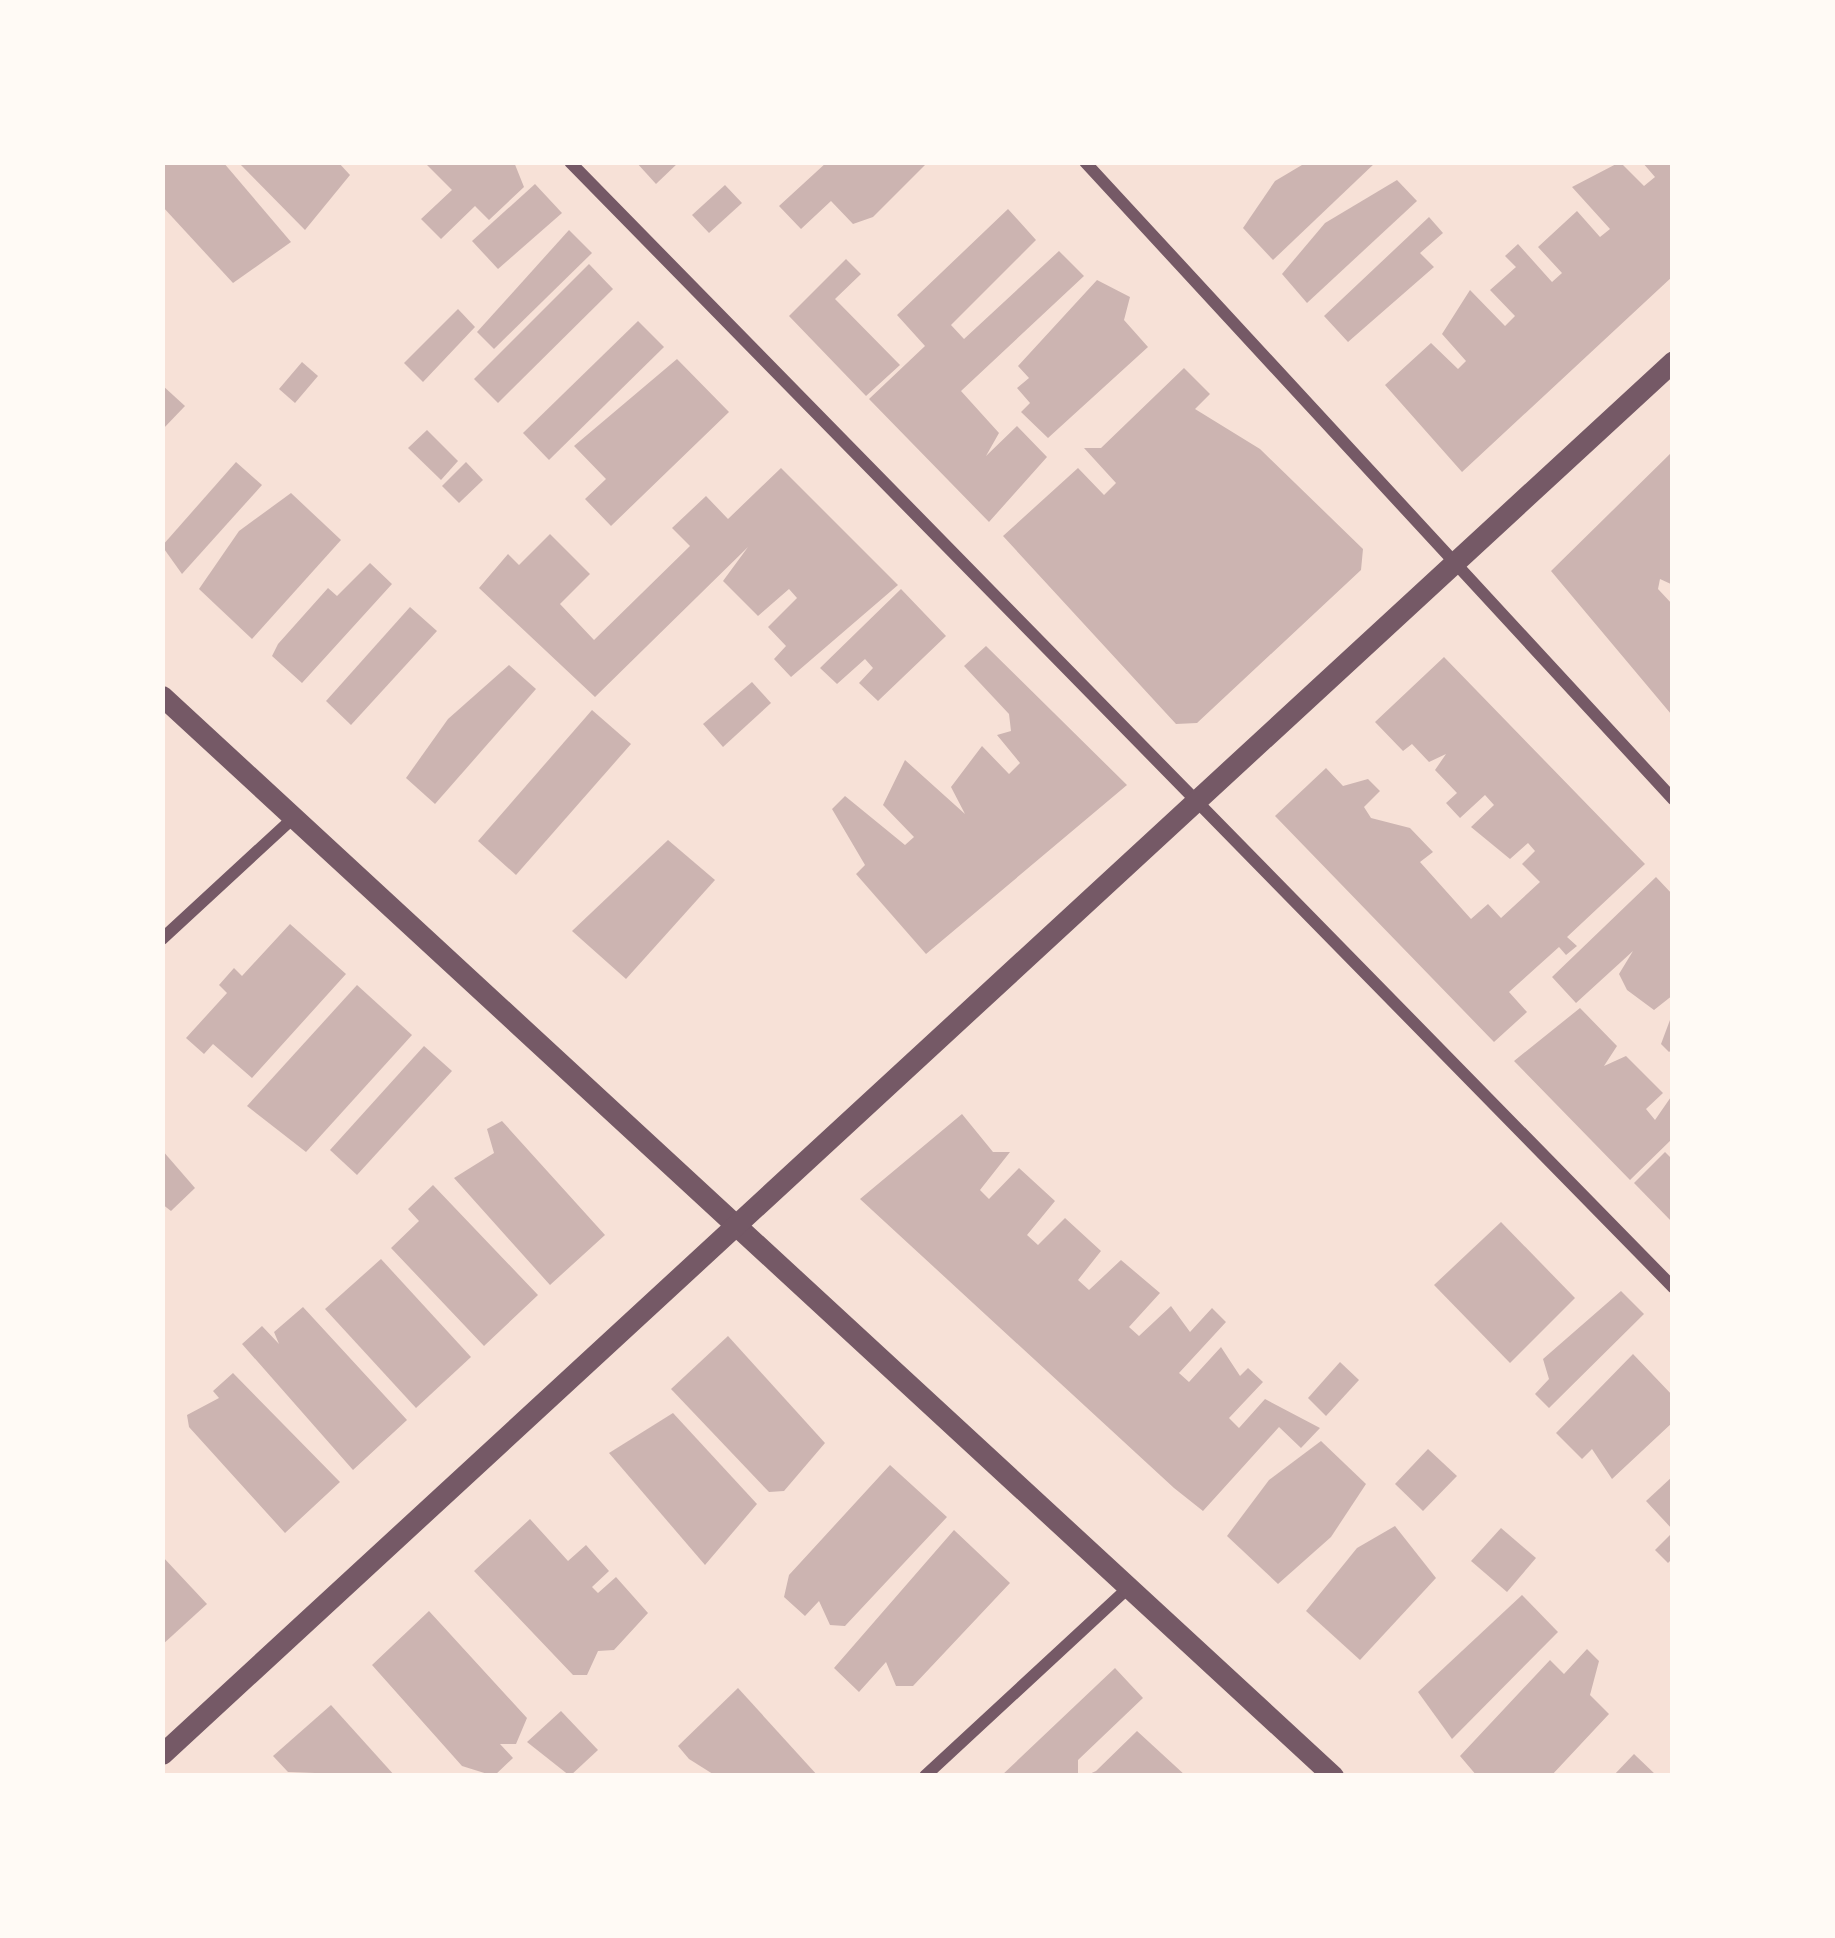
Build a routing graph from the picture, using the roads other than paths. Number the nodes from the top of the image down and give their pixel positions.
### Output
1 (569, 162) edge
2 (1085, 162) edge
3 (1673, 362) edge
4 (1453, 563) junction
5 (162, 696) edge
6 (1202, 798) junction
7 (1673, 800) edge
8 (293, 818) junction
9 (162, 939) edge
10 (736, 1227) junction
11 (1673, 1287) edge
12 (1128, 1588) junction
13 (162, 1754) edge
14 (925, 1776) edge
15 (1333, 1776) edge

1 - 6 street
2 - 4 street
3 - 4 street
4 - 6 street
4 - 7 street
5 - 8 street
6 - 10 street
6 - 11 street
8 - 9 street
8 - 10 street
10 - 12 street
10 - 13 street
12 - 14 street
12 - 15 street

